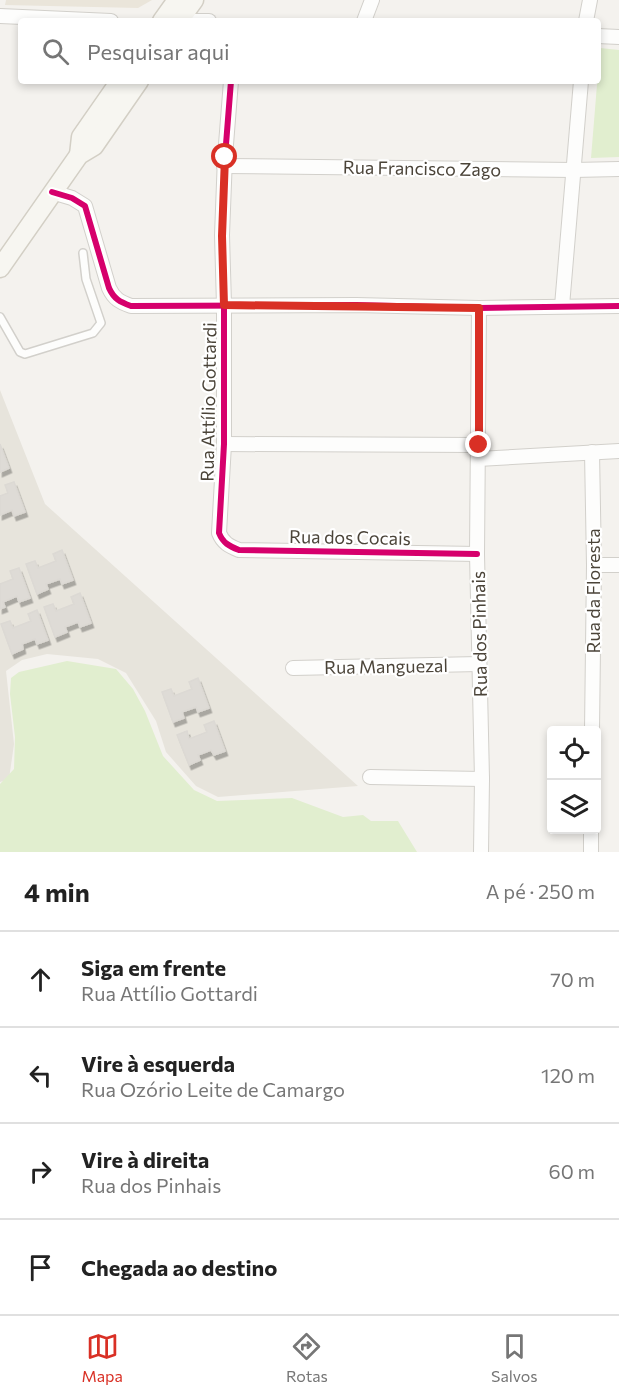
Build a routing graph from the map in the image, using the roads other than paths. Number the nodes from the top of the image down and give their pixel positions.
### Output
1 (177, 0) edge
2 (194, 0) edge
3 (372, 0) edge
4 (590, 0) edge
5 (0, 16) edge
6 (44, 18) edge
7 (164, 18) edge
8 (181, 18) edge
9 (365, 18) edge
10 (587, 18) edge
11 (601, 36) edge
12 (619, 38) edge
13 (118, 84) edge
14 (137, 84) edge
15 (231, 84) edge
16 (581, 84) edge
17 (79, 155) junction
18 (224, 166) junction
19 (619, 169) edge
20 (574, 170) junction
21 (52, 192) junction
22 (83, 253) dead end
23 (0, 268) edge
24 (224, 305) junction
25 (562, 306) junction
26 (619, 306) edge
27 (479, 308) junction
28 (0, 317) edge
29 (224, 444) junction
30 (479, 445) junction
31 (619, 451) edge
32 (592, 452) junction
33 (478, 459) junction
34 (224, 542) joint
35 (477, 554) junction
36 (619, 565) edge
37 (594, 566) junction
38 (479, 664) junction
39 (293, 668) dead end
40 (592, 726) edge
41 (370, 777) dead end
42 (482, 779) junction
43 (591, 834) edge
44 (481, 852) edge
45 (591, 852) edge

1 - 7 street
2 - 8 street
3 - 9 street
4 - 10 street
5 - 6 street
11 - 12 street
13 - 17 street
14 - 17 street
15 - 18 street, Rua Attílio Gottardi
16 - 20 street
17 - 21 street
18 - 20 street, Rua Francisco Zago
18 - 24 street, Rua Attílio Gottardi
19 - 20 street, Rua Francisco Zago
20 - 25 street
21 - 23 street
21 - 24 street
22 - 28 lane
24 - 27 street
24 - 29 street, Rua Attílio Gottardi
25 - 26 street
25 - 27 street
27 - 30 street, Rua dos Pinhais
29 - 30 street
29 - 34 street, Rua Attílio Gottardi
30 - 33 street, Rua dos Pinhais
31 - 32 street
32 - 33 street
32 - 37 street, Rua da Floresta
33 - 35 street, Rua dos Pinhais
34 - 35 street, Rua dos Cocais
35 - 38 street, Rua dos Pinhais
36 - 37 street
37 - 40 street, Rua da Floresta
38 - 39 street, Rua Manguezal
38 - 42 street, Rua dos Pinhais
41 - 42 street
42 - 44 street, Rua dos Pinhais
43 - 45 street

